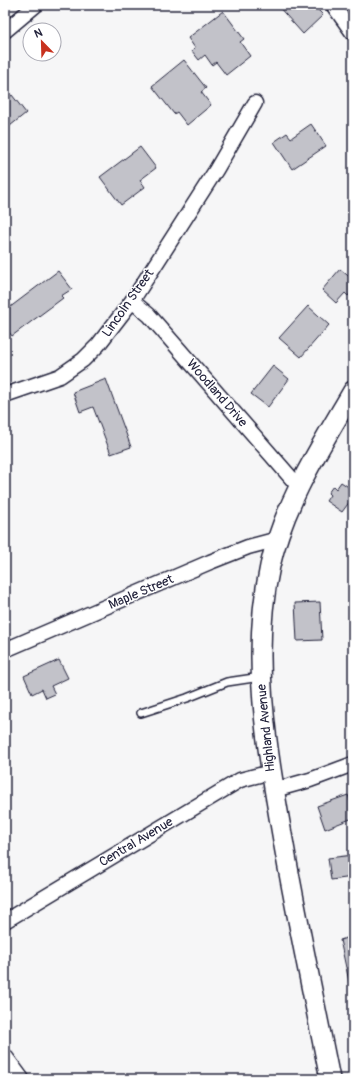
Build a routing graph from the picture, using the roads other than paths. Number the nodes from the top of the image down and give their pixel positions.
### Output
1 (36, 5) edge
2 (334, 5) edge
3 (5, 32) edge
4 (353, 33) edge
5 (255, 102) dead end
6 (132, 301) junction
7 (353, 391) edge
8 (5, 395) edge
9 (299, 487) junction
10 (278, 539) junction
11 (5, 650) edge
12 (261, 677) junction
13 (141, 713) dead end
14 (353, 764) edge
15 (272, 781) junction
16 (5, 921) edge
17 (5, 1056) edge
18 (22, 1079) edge
19 (330, 1079) edge

1 - 3 street
2 - 4 street
5 - 6 street, Lincoln Street
6 - 8 street, Lincoln Street
6 - 9 street, Woodland Drive
7 - 9 main road, Highland Avenue
9 - 10 main road, Highland Avenue
10 - 11 street, Maple Street
10 - 12 main road, Highland Avenue
12 - 13 lane
12 - 15 main road, Highland Avenue
14 - 15 street, Central Avenue
15 - 16 street, Central Avenue
15 - 19 main road, Highland Avenue
17 - 18 street

